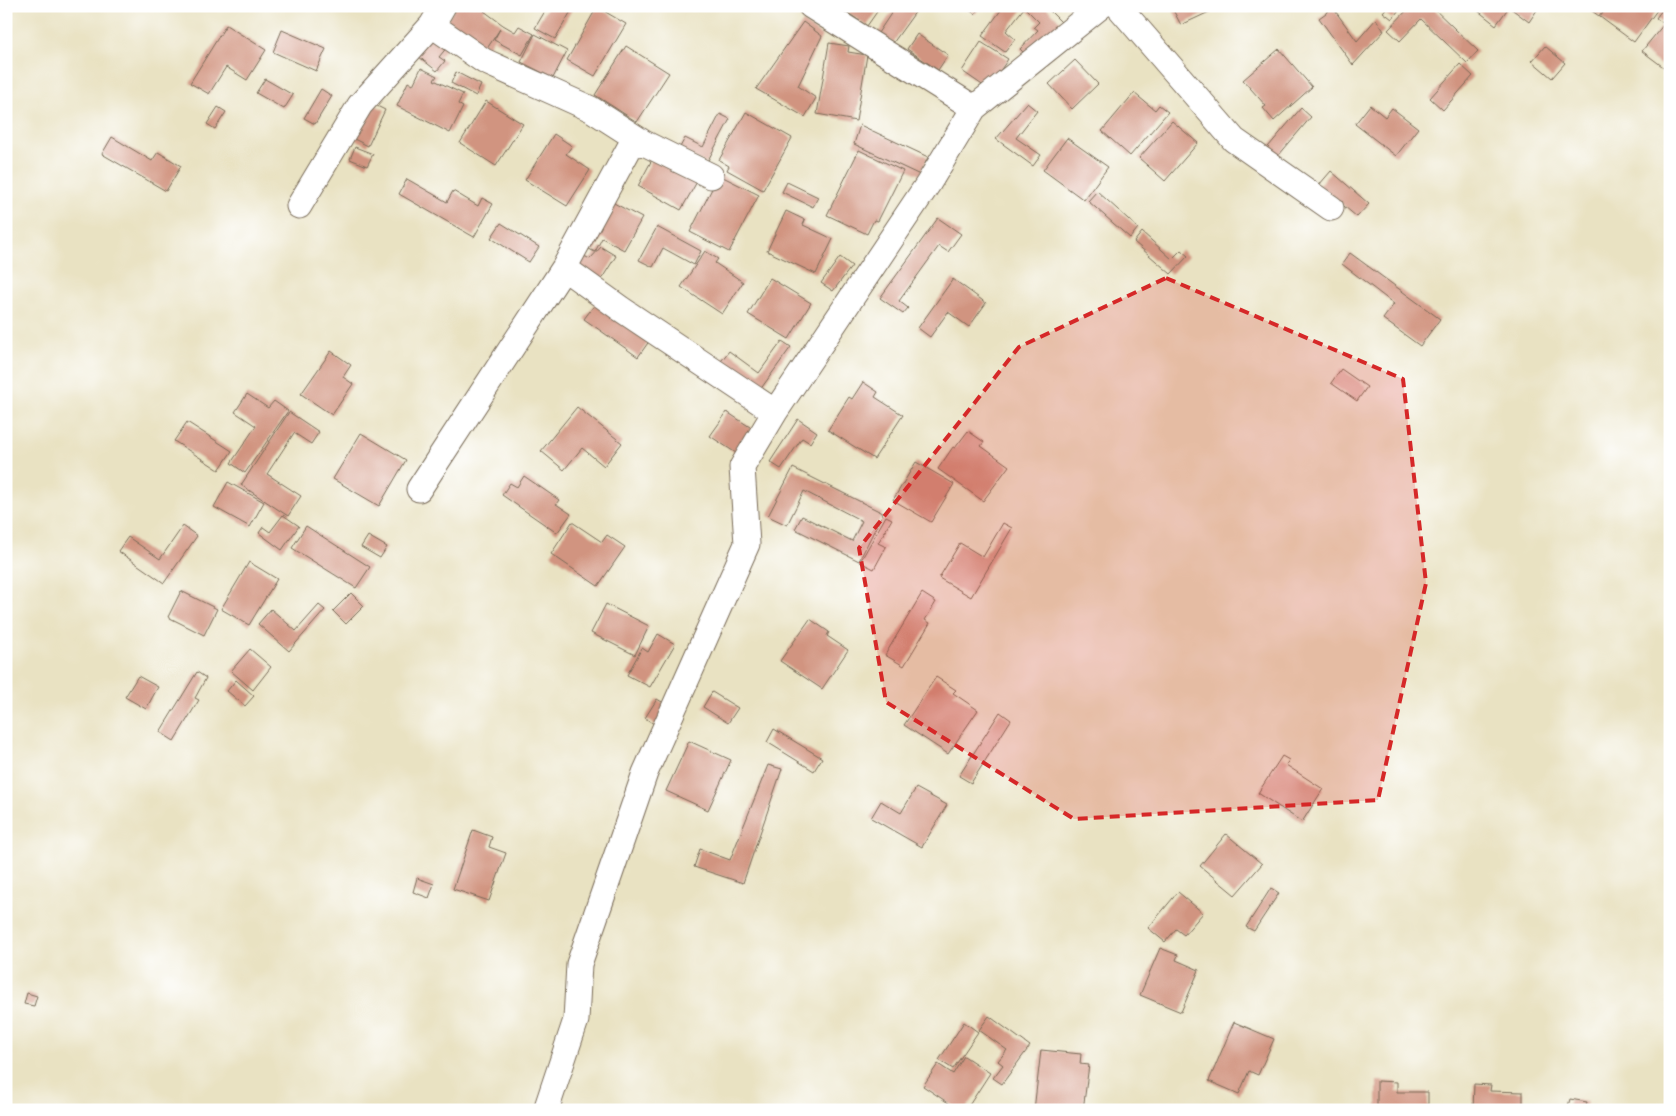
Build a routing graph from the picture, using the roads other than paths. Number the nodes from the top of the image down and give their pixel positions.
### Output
1 (811, 6) edge
2 (1101, 6) edge
3 (1118, 6) edge
4 (438, 16) edge
5 (974, 108) junction
6 (644, 143) junction
7 (711, 176) dead end
8 (299, 206) dead end
9 (1332, 208) dead end
10 (564, 268) junction
11 (775, 412) junction
12 (419, 489) dead end
13 (546, 1110) edge

1 - 5 street
2 - 5 street
3 - 9 street
4 - 6 street
4 - 8 street
5 - 11 street
6 - 7 street
6 - 10 street
10 - 11 street
10 - 12 street
11 - 13 street

